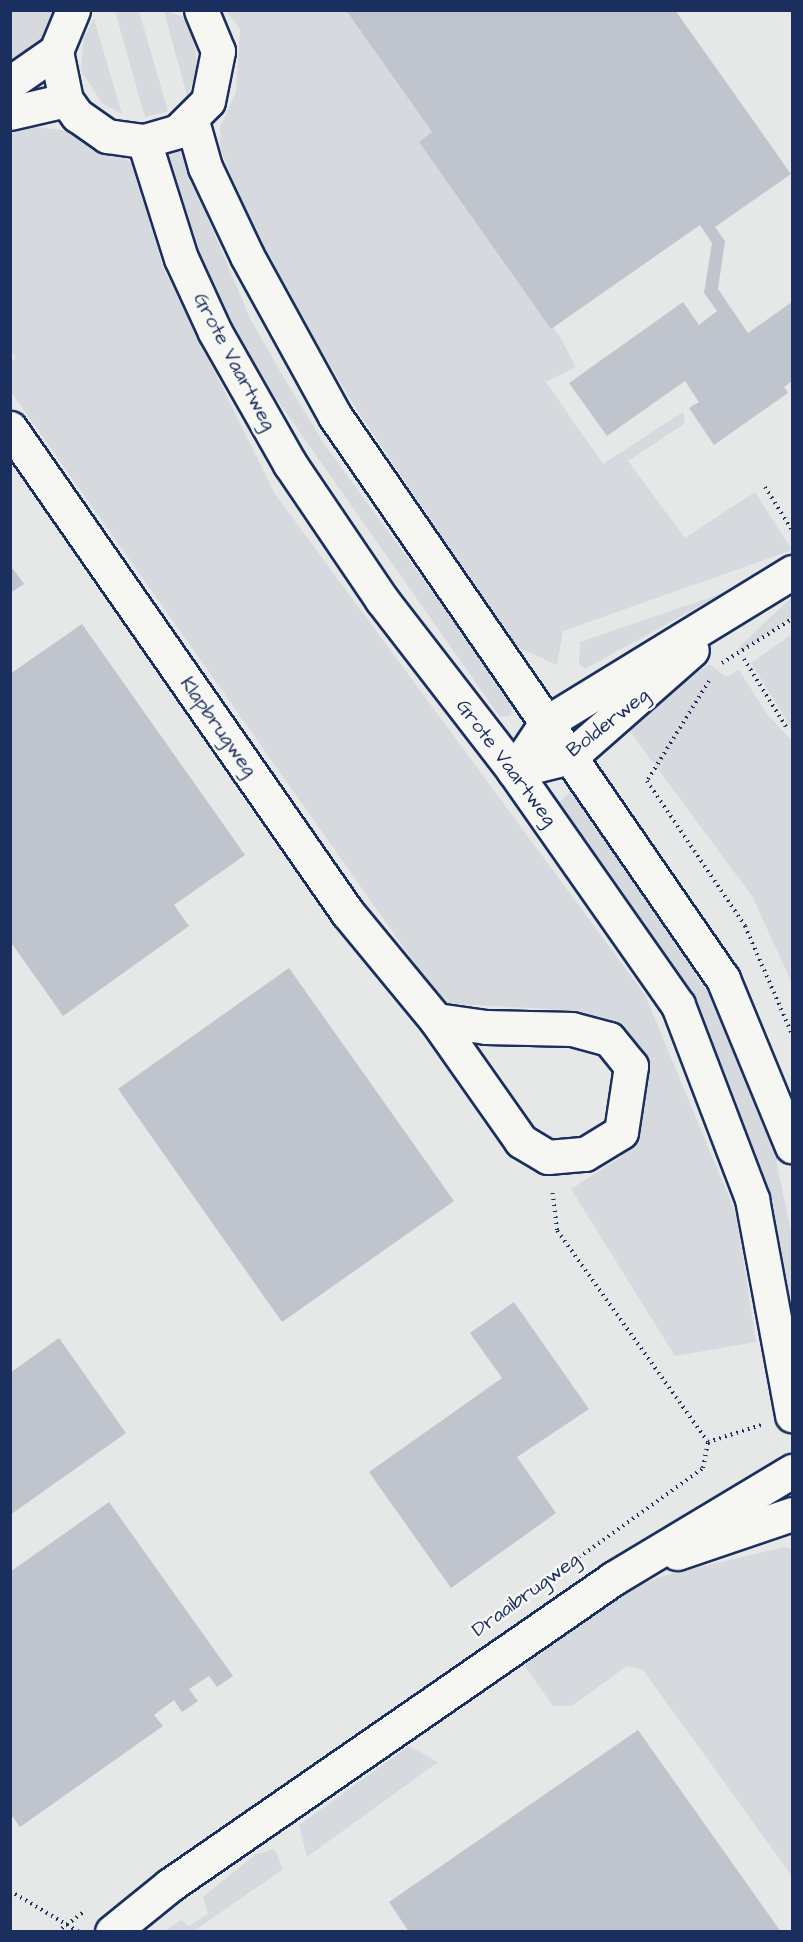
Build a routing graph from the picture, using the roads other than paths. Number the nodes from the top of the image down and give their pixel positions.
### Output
1 (73, 10) edge
2 (201, 10) edge
3 (56, 51) junction
4 (10, 83) edge
5 (66, 100) junction
6 (10, 113) edge
7 (192, 121) junction
8 (144, 141) junction
9 (10, 428) edge
10 (792, 572) edge
11 (729, 613) junction
12 (546, 723) junction
13 (570, 757) junction
14 (514, 771) junction
15 (436, 1020) junction
16 (792, 1146) edge
17 (782, 1419) edge
18 (792, 1471) edge
19 (792, 1514) edge
20 (614, 1578) junction
21 (112, 1932) edge

1 - 3 street
2 - 7 street
3 - 4 street
3 - 5 street
5 - 6 street
5 - 8 street
7 - 8 street
7 - 12 street
8 - 14 street, Grote Vaartweg
9 - 15 street, Klapbrugweg
10 - 11 street, Bolderweg
11 - 12 street, Bolderweg
11 - 13 street, Bolderweg
12 - 13 street
12 - 14 street, Bolderweg
13 - 14 street, Bolderweg
13 - 16 street
14 - 17 street, Grote Vaartweg
15 - 15 street, Klapbrugweg
18 - 20 street, Draaibrugweg
19 - 20 street, Draaibrugweg
20 - 21 street, Draaibrugweg

